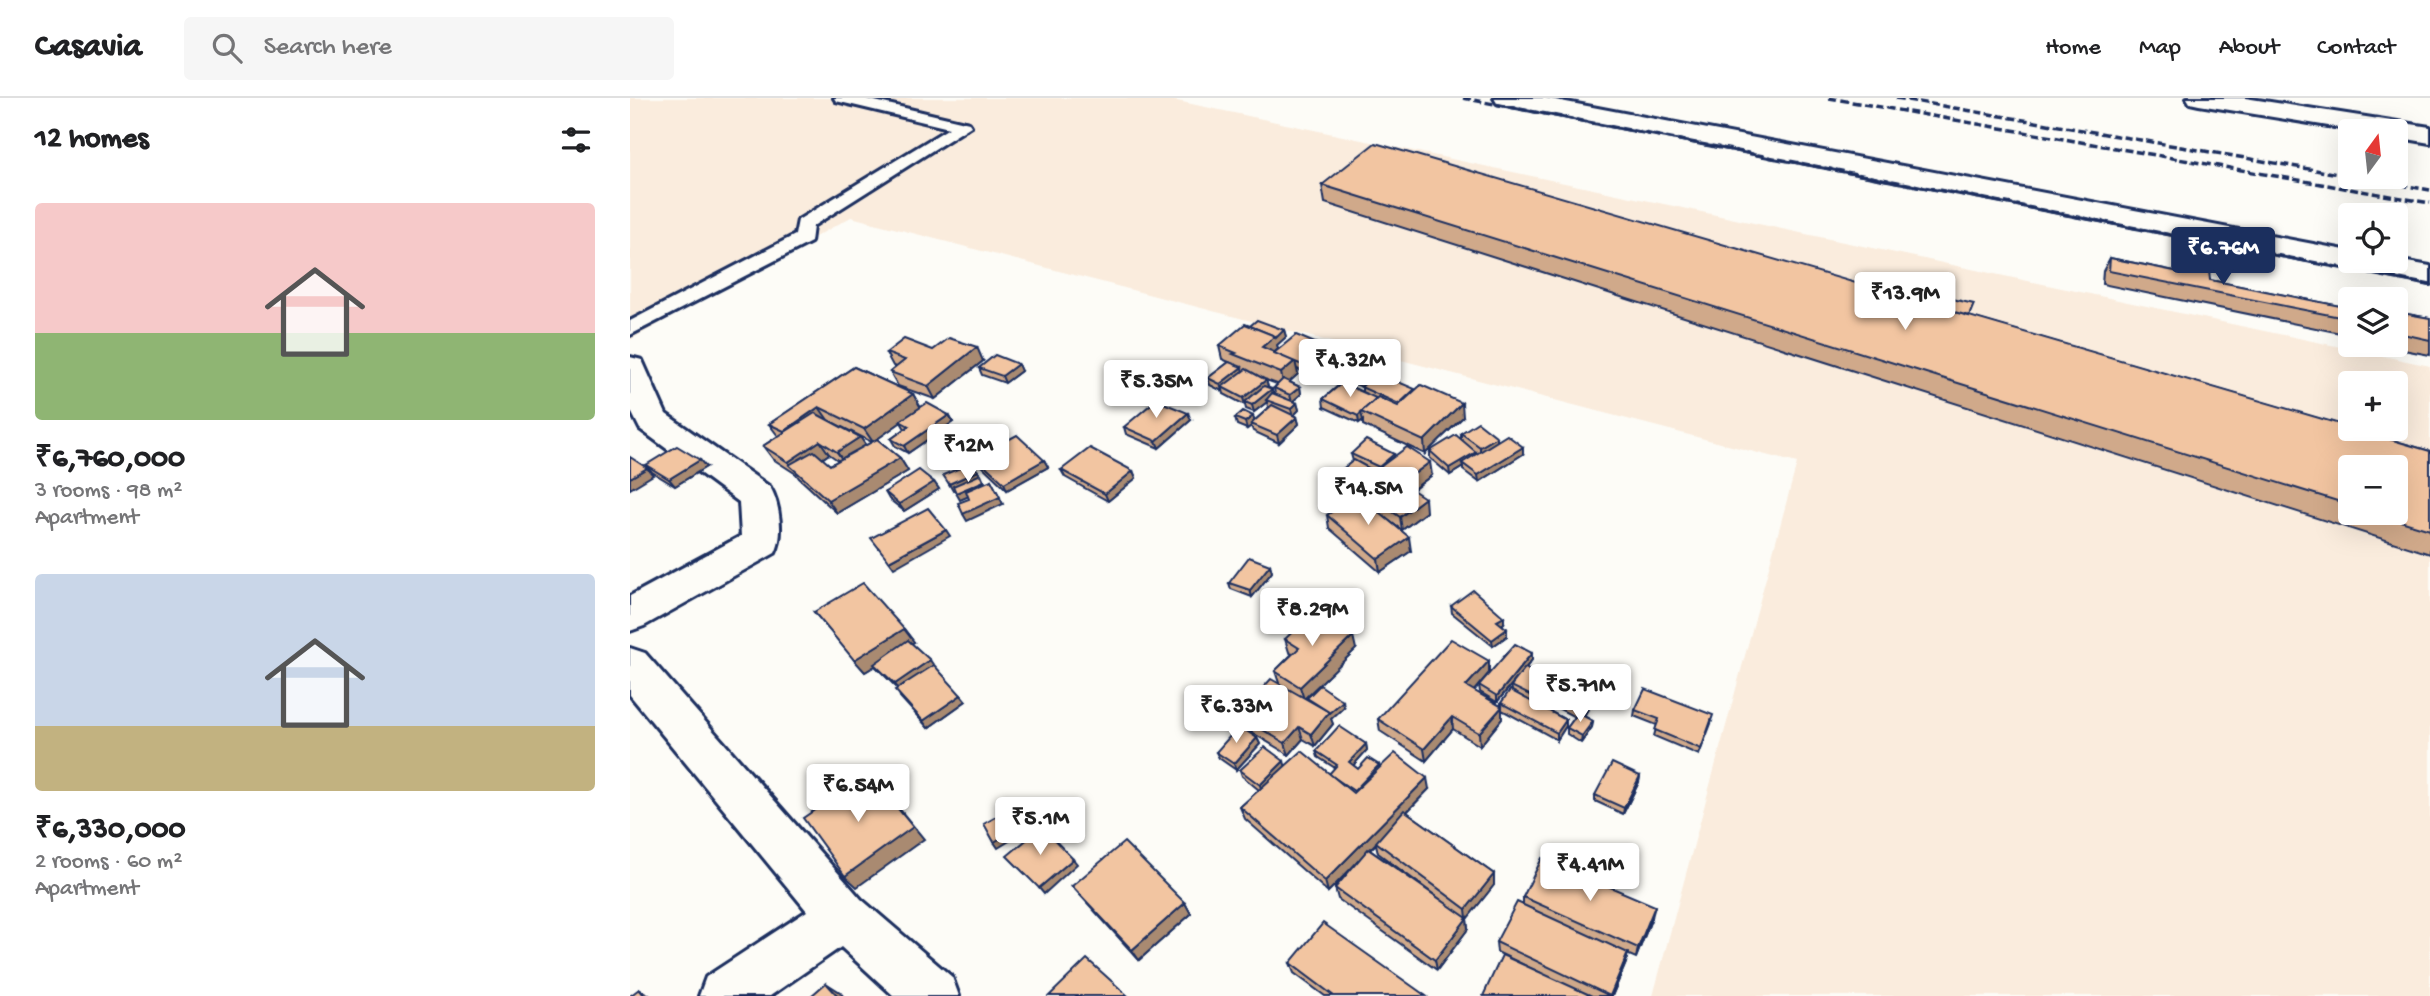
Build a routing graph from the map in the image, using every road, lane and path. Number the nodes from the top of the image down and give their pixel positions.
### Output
1 (842, 98) edge
2 (1506, 98) edge
3 (2199, 98) edge
4 (2301, 103) edge
5 (2430, 118) edge
6 (2430, 135) edge
7 (2338, 258) edge
8 (2408, 271) edge
9 (2430, 275) edge
10 (630, 330) edge
11 (630, 368) edge
12 (630, 615) edge
13 (630, 665) edge
14 (843, 916) junction
15 (726, 996) edge
16 (933, 996) edge

1 - 10 lane
2 - 7 street
3 - 4 street
4 - 5 street
4 - 6 street
8 - 9 street
11 - 12 street
13 - 14 street
14 - 15 street
14 - 16 street

